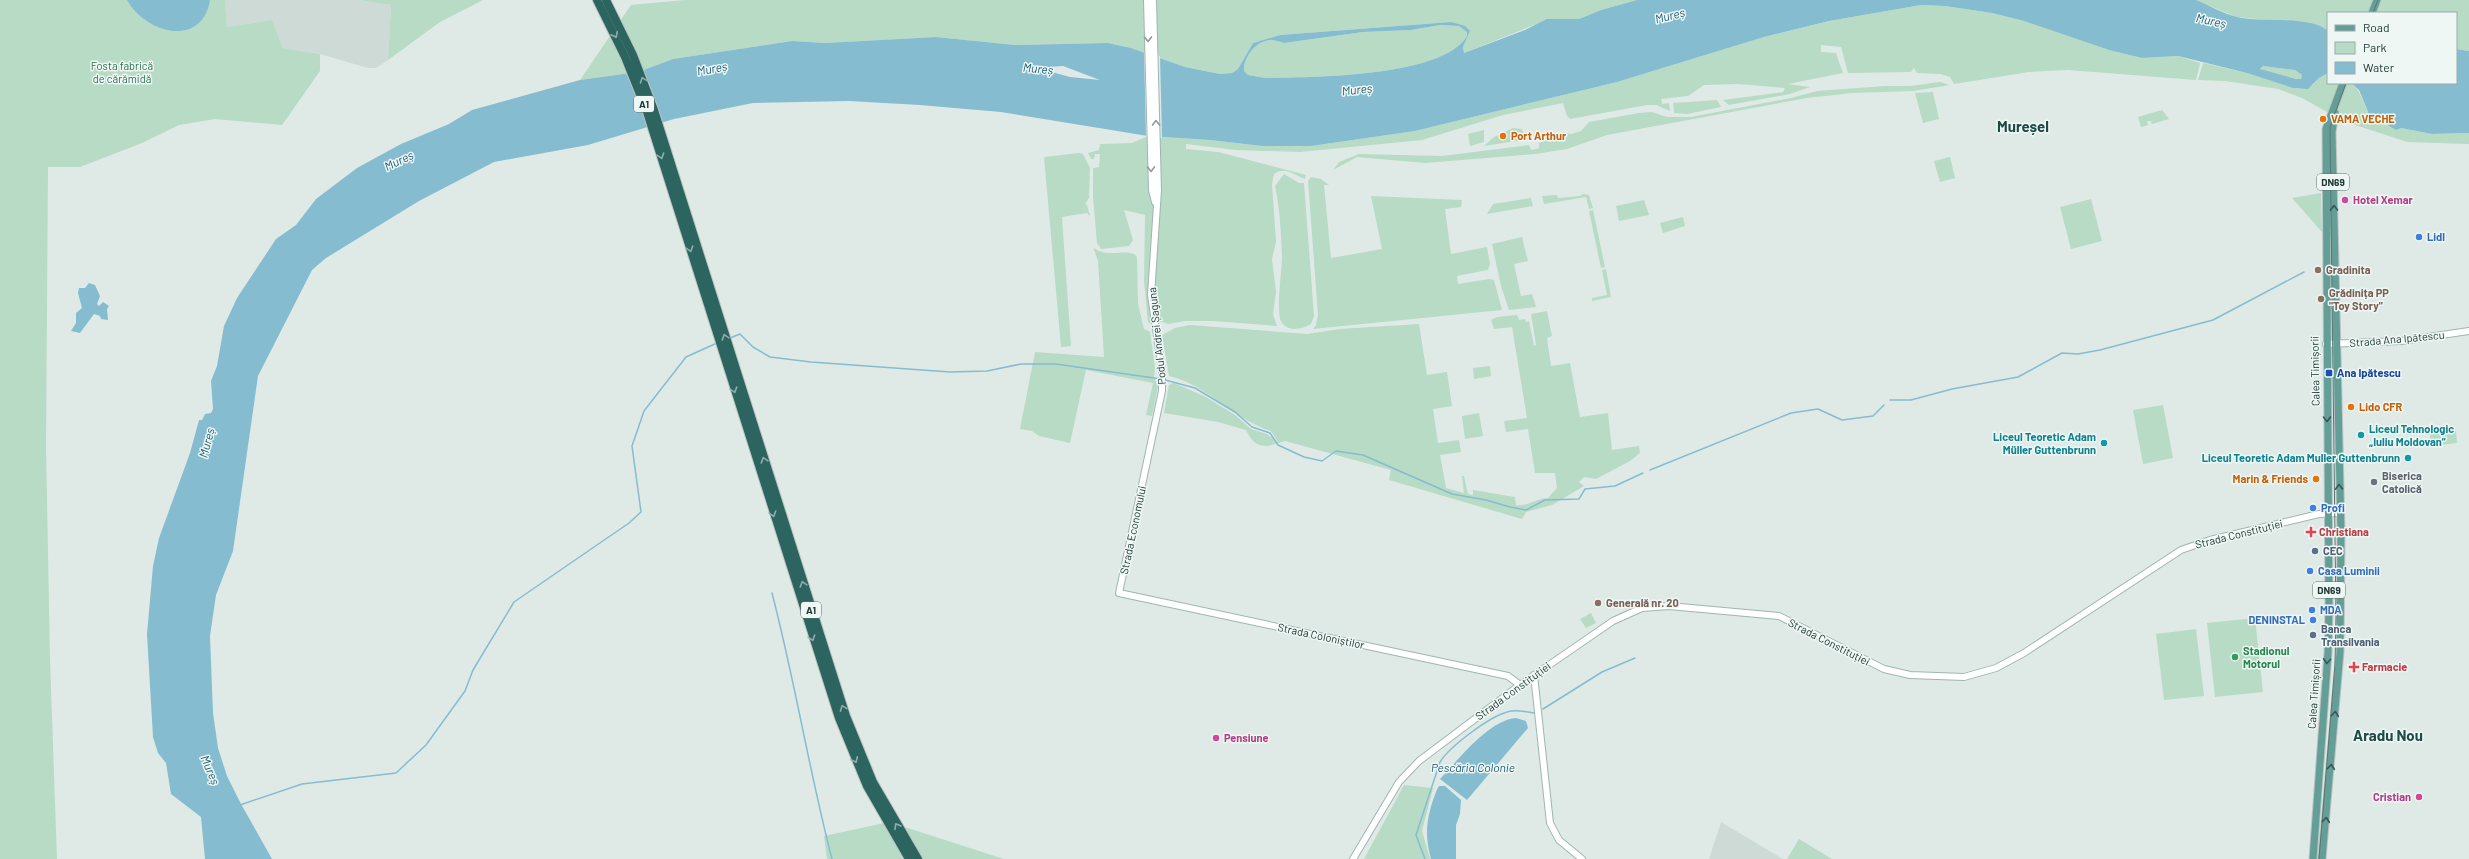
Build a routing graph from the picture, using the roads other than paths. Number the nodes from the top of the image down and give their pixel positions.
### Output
1 (597, 0) edge
2 (606, 0) edge
3 (1147, 0) edge
4 (1153, 0) edge
5 (2377, 0) edge
6 (2381, 0) edge
7 (2372, 12) edge
8 (2376, 12) edge
9 (2343, 84) edge
10 (2347, 84) edge
11 (2332, 116) junction
12 (1155, 190) junction
13 (682, 211) junction
14 (2469, 331) edge
15 (2326, 344) junction
16 (2336, 344) junction
17 (726, 352) junction
18 (1147, 467) joint
19 (2329, 513) junction
20 (2340, 513) junction
21 (1119, 593) joint
22 (1534, 675) junction
23 (1520, 685) junction
24 (908, 859) edge
25 (918, 859) edge
26 (1353, 859) edge
27 (1582, 859) edge
28 (2313, 859) edge
29 (2322, 859) edge

1 -> 13 highway, A1
13 -> 2 highway, A1
3 -> 12 street, Podul Andrei Șaguna
12 -> 4 street, Podul Andrei Șaguna
5 - 7 main road
6 - 8 main road
9 - 11 main road, DN69
10 - 11 main road, DN69
11 - 15 main road, Calea Timișorii / DN69
16 -> 11 main road, Calea Timișorii / DN69
12 - 18 street, Podul Andrei Șaguna
13 - 17 highway, A1
14 - 16 street, Strada Ana Ipătescu
15 - 16 street, Strada Ana Ipătescu
15 -> 19 main road, Calea Timișorii / DN69
20 -> 16 main road, Calea Timișorii / DN69
17 -> 24 highway, A1
25 -> 17 highway, A1
18 - 21 street, Strada Economului
19 - 20 street, Strada Constituției
19 - 22 street, Strada Constituției
19 -> 28 main road, Calea Timișorii / DN69
29 -> 20 main road, Calea Timișorii / DN69
21 - 23 street, Strada Coloniștilor
22 - 23 street, Strada Constituției
22 - 27 street
23 - 26 street, Strada Constituției

